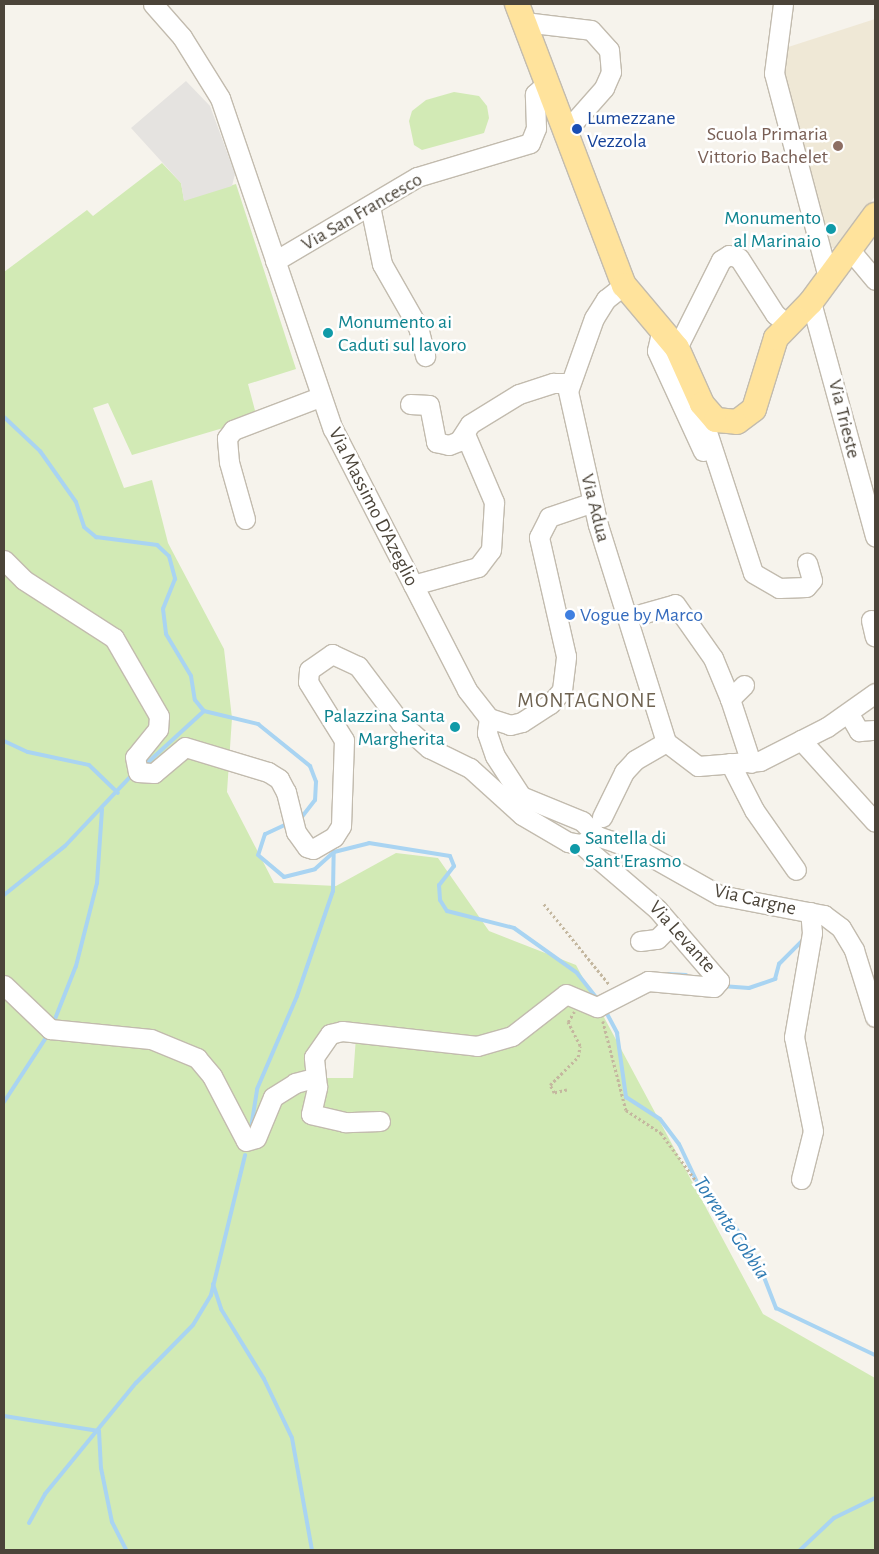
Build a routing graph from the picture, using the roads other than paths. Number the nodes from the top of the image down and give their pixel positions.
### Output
1 (153, 4) edge
2 (783, 4) edge
3 (520, 13) edge
4 (547, 84) junction
5 (566, 131) junction
6 (370, 206) junction
7 (875, 215) edge
8 (850, 250) junction
9 (275, 261) junction
10 (828, 278) junction
11 (875, 280) edge
12 (624, 285) junction
13 (810, 302) junction
14 (787, 324) junction
15 (669, 341) junction
16 (425, 356) dead end
17 (570, 383) junction
18 (320, 398) junction
19 (410, 404) dead end
20 (702, 404) junction
21 (465, 434) junction
22 (707, 467) dead end
23 (593, 502) junction
24 (246, 519) dead end
25 (875, 536) edge
26 (4, 560) edge
27 (807, 563) dead end
28 (414, 585) junction
29 (641, 614) dead end
30 (744, 685) dead end
31 (875, 693) edge
32 (730, 699) junction
33 (849, 714) junction
34 (489, 718) junction
35 (510, 725) junction
36 (875, 730) edge
37 (801, 740) junction
38 (666, 742) junction
39 (495, 756) junction
40 (730, 763) junction
41 (751, 763) junction
42 (873, 816) edge
43 (602, 817) dead end
44 (589, 840) junction
45 (796, 870) dead end
46 (810, 912) junction
47 (669, 927) junction
48 (640, 941) dead end
49 (868, 973) edge
50 (4, 985) edge
51 (875, 1017) edge
52 (314, 1078) junction
53 (380, 1121) dead end
54 (801, 1179) dead end

1 - 9 street, Via Massimo D'Azeglio
2 - 10 street
3 - 4 main road
3 - 5 street
4 - 5 main road
4 - 6 street, Via San Francesco
5 - 12 main road
6 - 9 street, Via San Francesco
6 - 16 street
7 - 8 main road
8 - 10 main road
8 - 11 street
9 - 18 street, Via Massimo D'Azeglio
10 - 13 main road
12 - 15 main road
12 - 17 street, Via Adua
13 - 14 main road
13 - 25 street, Via Trieste
14 - 15 street
14 - 20 main road
15 - 20 main road
15 - 22 street
17 - 21 street
17 - 23 street, Via Adua
18 - 24 street
18 - 28 street, Via Massimo D'Azeglio
19 - 21 street
20 - 27 street
21 - 28 street
23 - 35 street
23 - 38 street, Via Adua
26 - 44 street
28 - 34 street, Via Massimo D'Azeglio
29 - 32 street
30 - 32 street
31 - 33 street
32 - 41 street
33 - 36 street
33 - 37 street
34 - 35 street
34 - 39 street, Via Cargne
35 - 39 street
37 - 41 street
37 - 42 street
38 - 40 street
38 - 43 street
39 - 44 street, Via Cargne
40 - 41 street
40 - 45 street
44 - 46 street, Via Cargne
44 - 47 street, Via Levante
46 - 49 street, Via Cargne
46 - 54 street
47 - 48 street
47 - 52 street, Via Levante
49 - 51 street, Via Cargne
50 - 52 street
52 - 53 street

